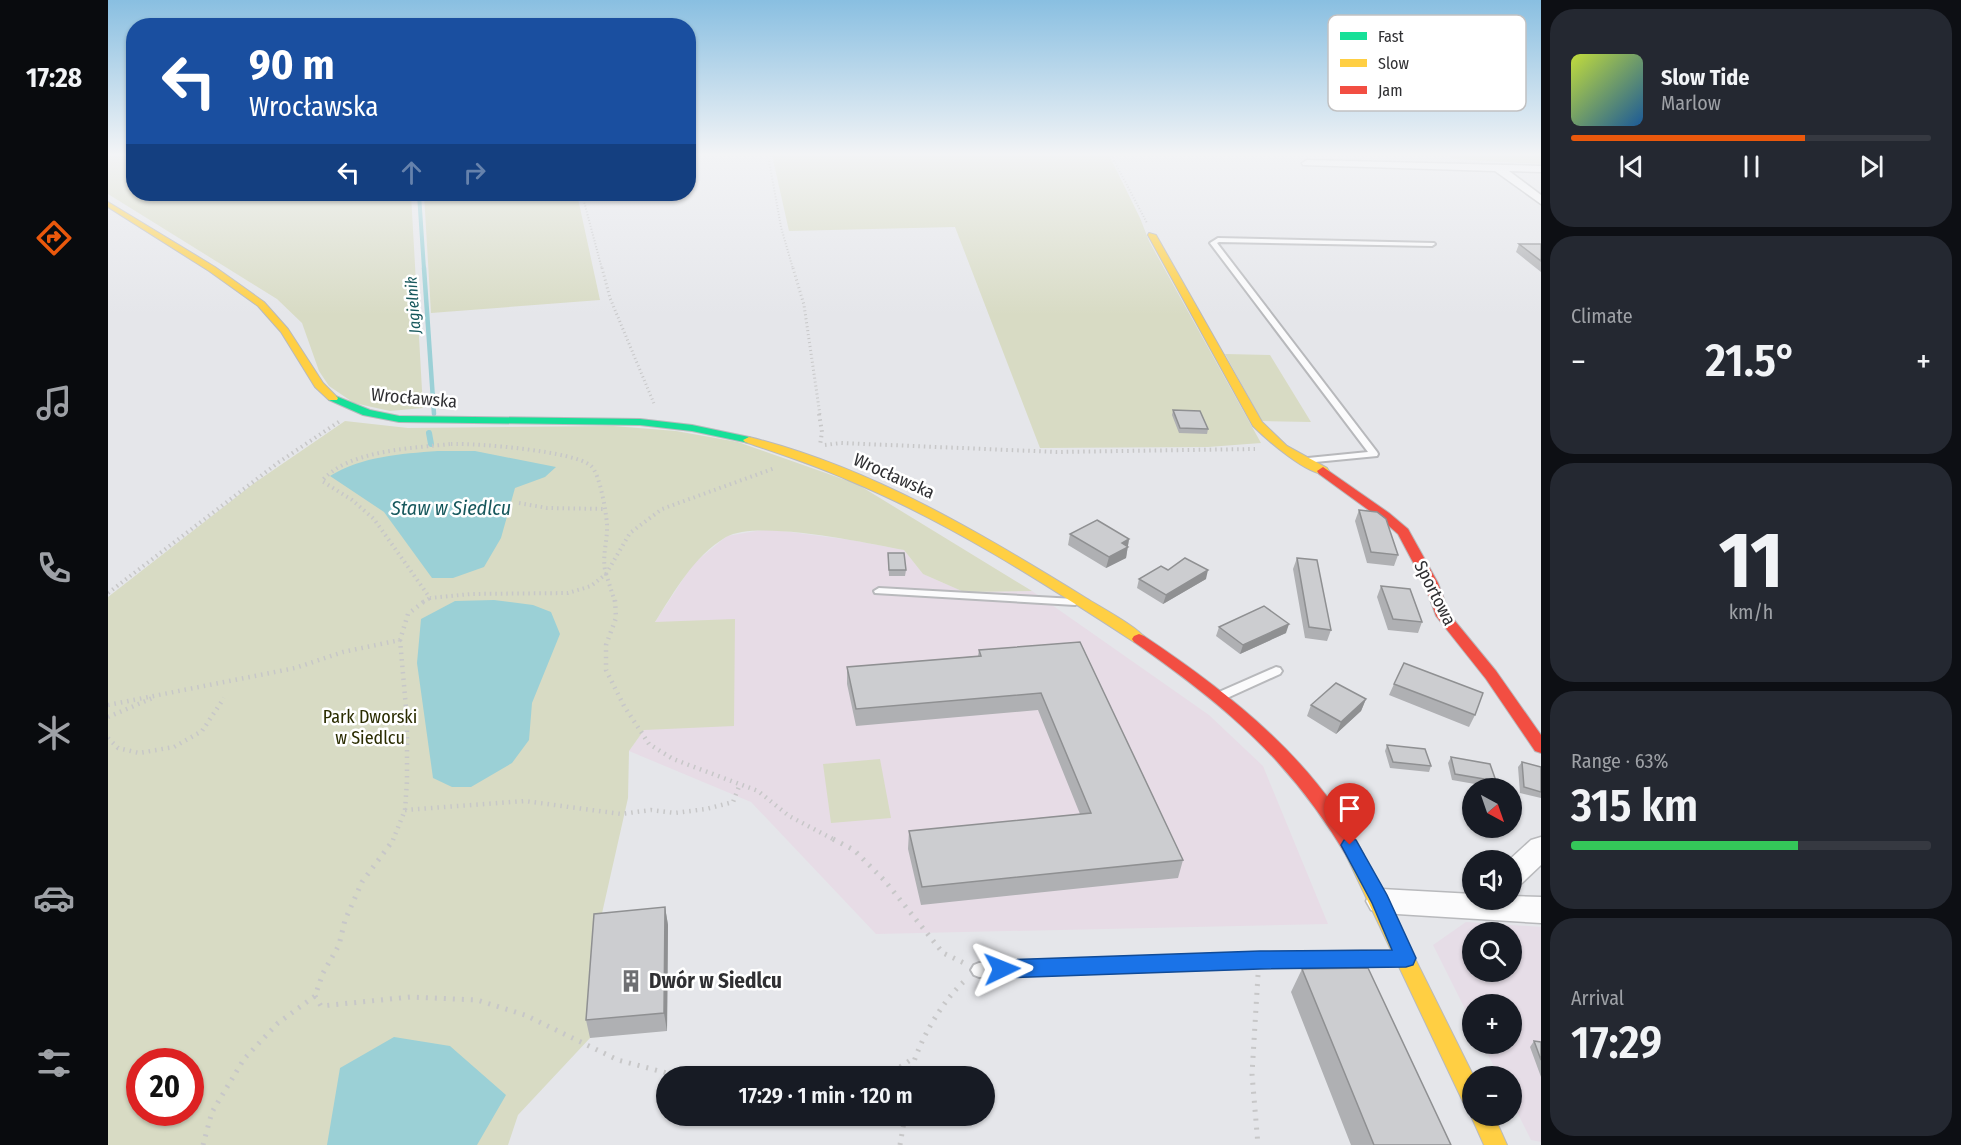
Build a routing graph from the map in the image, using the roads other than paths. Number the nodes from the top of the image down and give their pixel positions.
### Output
1 (115, 208) edge
2 (1152, 235) road end
3 (1432, 244) dead end
4 (1308, 461) junction
5 (879, 591) dead end
6 (1081, 601) junction
7 (1276, 671) dead end
8 (1223, 696) junction
9 (1541, 747) edge
10 (1541, 848) edge
11 (1522, 866) edge
12 (1381, 901) junction
13 (1523, 905) edge
14 (1406, 958) junction
15 (979, 970) road end
16 (1462, 1075) edge
17 (1487, 1126) edge
18 (1496, 1145) edge

1 - 6 street, Wrocławska
2 - 4 street, Sportowa
3 - 4 lane
4 - 9 street, Sportowa
5 - 6 lane
6 - 8 street, Wrocławska
7 - 8 lane
8 - 12 street, Wrocławska
10 - 11 street
12 - 13 street
12 - 14 street, Wrocławska
14 - 15 lane
14 - 16 street, Wrocławska
17 - 18 street

